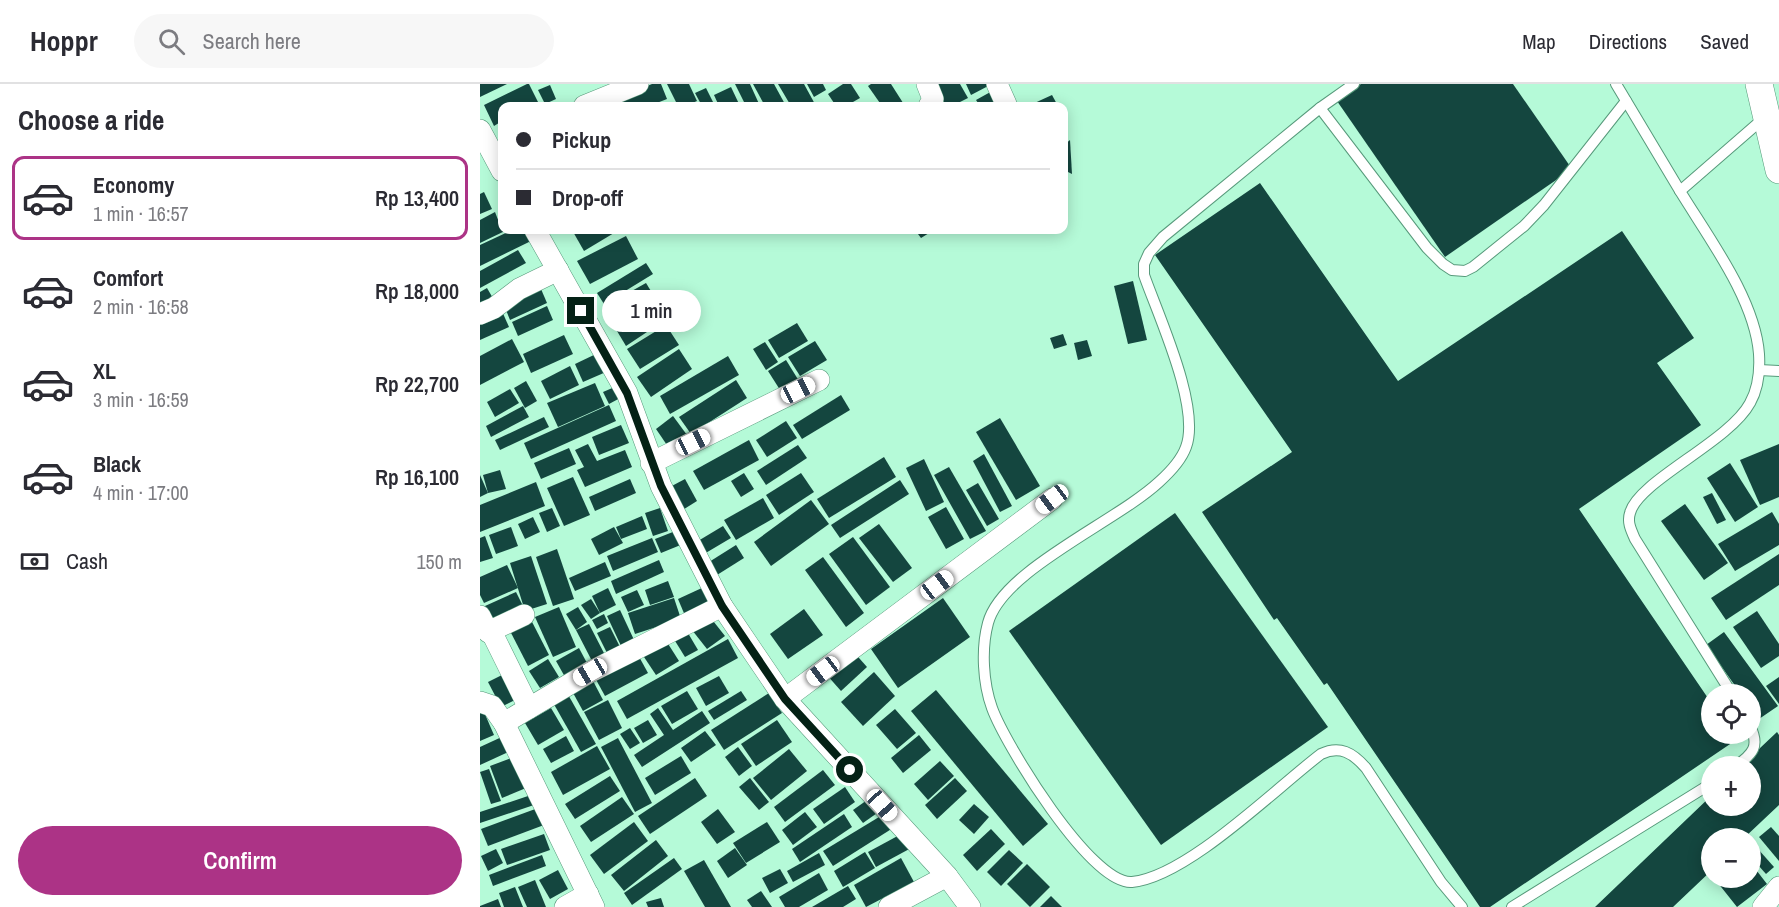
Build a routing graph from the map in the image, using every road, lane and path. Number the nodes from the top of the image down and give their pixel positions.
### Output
1 (638, 84) edge
2 (927, 84) edge
3 (997, 84) edge
4 (1354, 84) edge
5 (1616, 84) edge
6 (1759, 84) edge
7 (1626, 101) junction
8 (594, 102) edge
9 (931, 102) edge
10 (1005, 102) edge
11 (1320, 108) junction
12 (1766, 116) junction
13 (490, 139) edge
14 (498, 160) edge
15 (1779, 170) edge
16 (1680, 191) junction
17 (538, 234) edge
18 (558, 270) junction
19 (480, 314) edge
20 (1759, 370) junction
21 (1779, 371) edge
22 (819, 380) dead end
23 (651, 463) junction
24 (1052, 499) dead end
25 (722, 606) junction
26 (524, 615) dead end
27 (485, 624) edge
28 (1726, 684) edge
29 (785, 699) junction
30 (480, 702) edge
31 (529, 708) junction
32 (504, 723) junction
33 (1701, 790) edge
34 (947, 876) junction
35 (1779, 886) edge
36 (591, 901) edge
37 (565, 907) edge
38 (889, 907) edge
39 (970, 907) edge
40 (1462, 907) edge
41 (1512, 907) edge
42 (1763, 907) edge

1 - 8 street
2 - 9 street
3 - 10 street
4 - 11 lane
5 - 7 lane
6 - 12 street
7 - 11 lane
7 - 16 lane
11 - 40 lane
12 - 15 street
12 - 16 lane
13 - 14 street
16 - 20 lane
17 - 18 street
18 - 19 street
18 - 23 street
20 - 21 lane
20 - 28 lane
22 - 23 street
23 - 25 street
24 - 29 street
25 - 29 street
25 - 31 street
26 - 27 street
27 - 31 street
29 - 34 street
30 - 32 street
31 - 32 street
32 - 36 street
33 - 41 lane
34 - 38 street
34 - 39 street
35 - 42 street
36 - 37 street

